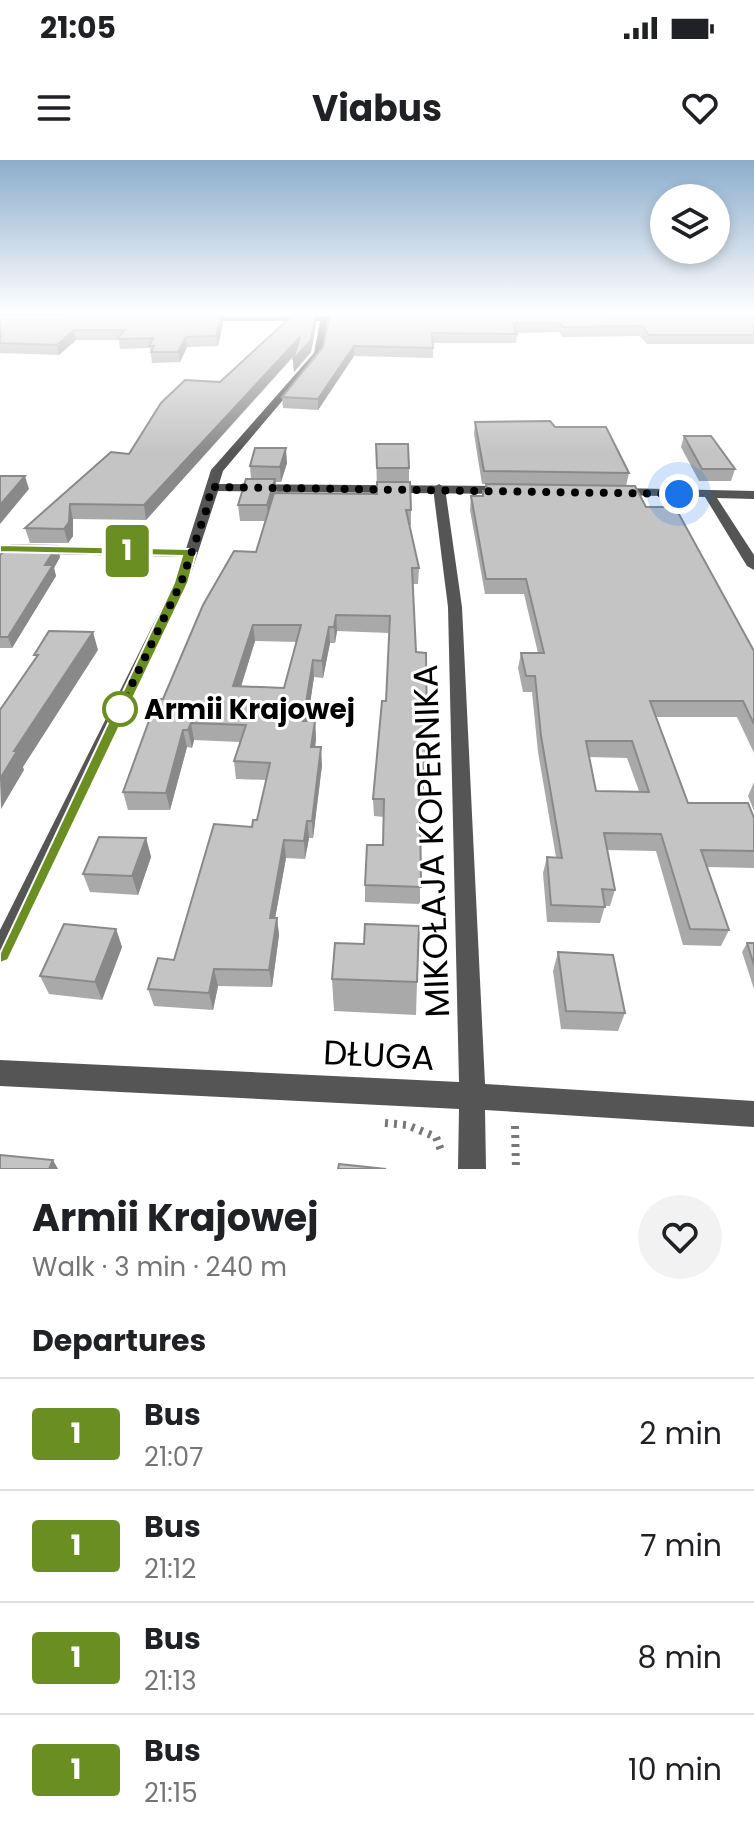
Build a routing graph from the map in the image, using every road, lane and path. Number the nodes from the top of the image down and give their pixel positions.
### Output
1 (314, 358) edge
2 (211, 487) junction
3 (439, 488) junction
4 (518, 490) edge
5 (613, 492) edge
6 (709, 494) junction
7 (754, 495) edge
8 (0, 549) edge
9 (189, 553) junction
10 (754, 566) edge
11 (0, 953) edge
12 (0, 1073) edge
13 (472, 1096) junction
14 (754, 1114) edge
15 (376, 1123) dead end
16 (446, 1165) dead end
17 (472, 1169) edge

1 - 2 street
2 - 3 street
2 - 9 street
3 - 4 street
3 - 13 street, MIKOŁAJA KOPERNIKA
5 - 6 street
6 - 7 street
6 - 10 street
8 - 9 street
9 - 11 street
12 - 13 street, DŁUGA
13 - 14 street, DŁUGA
13 - 17 street, MIKOŁAJA KOPERNIKA
15 - 16 path

